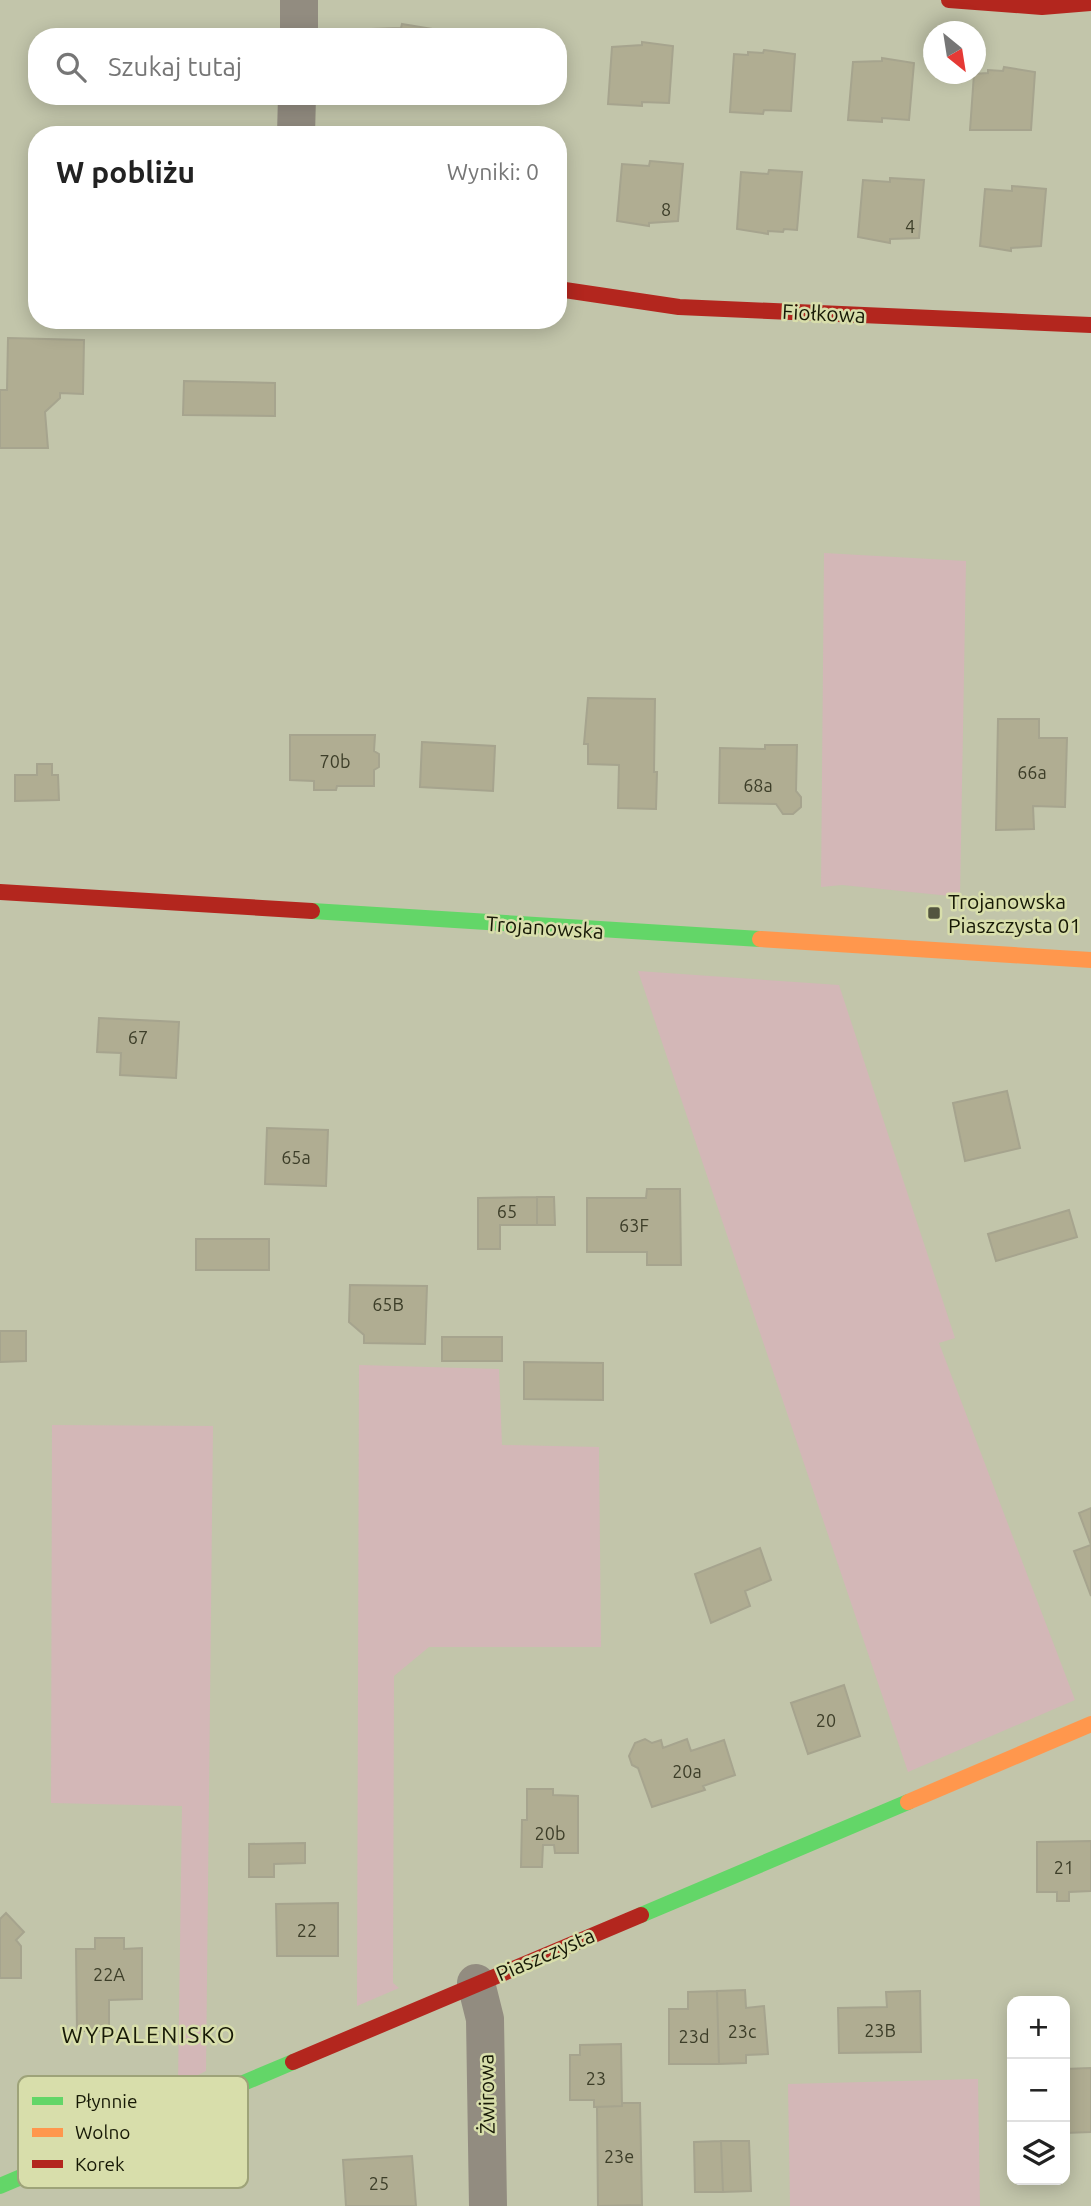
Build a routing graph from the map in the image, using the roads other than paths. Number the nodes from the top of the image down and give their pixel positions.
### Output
1 (299, 0) edge
2 (949, 0) edge
3 (1091, 3) edge
4 (299, 28) edge
5 (297, 105) edge
6 (296, 126) edge
7 (567, 290) edge
8 (1091, 325) edge
9 (0, 892) edge
10 (1091, 960) edge
11 (1091, 1724) edge
12 (476, 1983) junction
13 (248, 2080) edge
14 (18, 2178) edge
15 (0, 2186) edge
16 (488, 2206) edge

1 - 4 street
2 - 3 street
5 - 6 street
7 - 8 street, Fiołkowa
9 - 10 street, Trojanowska
11 - 12 street, Piaszczysta
12 - 13 street, Piaszczysta
12 - 16 street, Żwirowa
14 - 15 street, Piaszczysta

